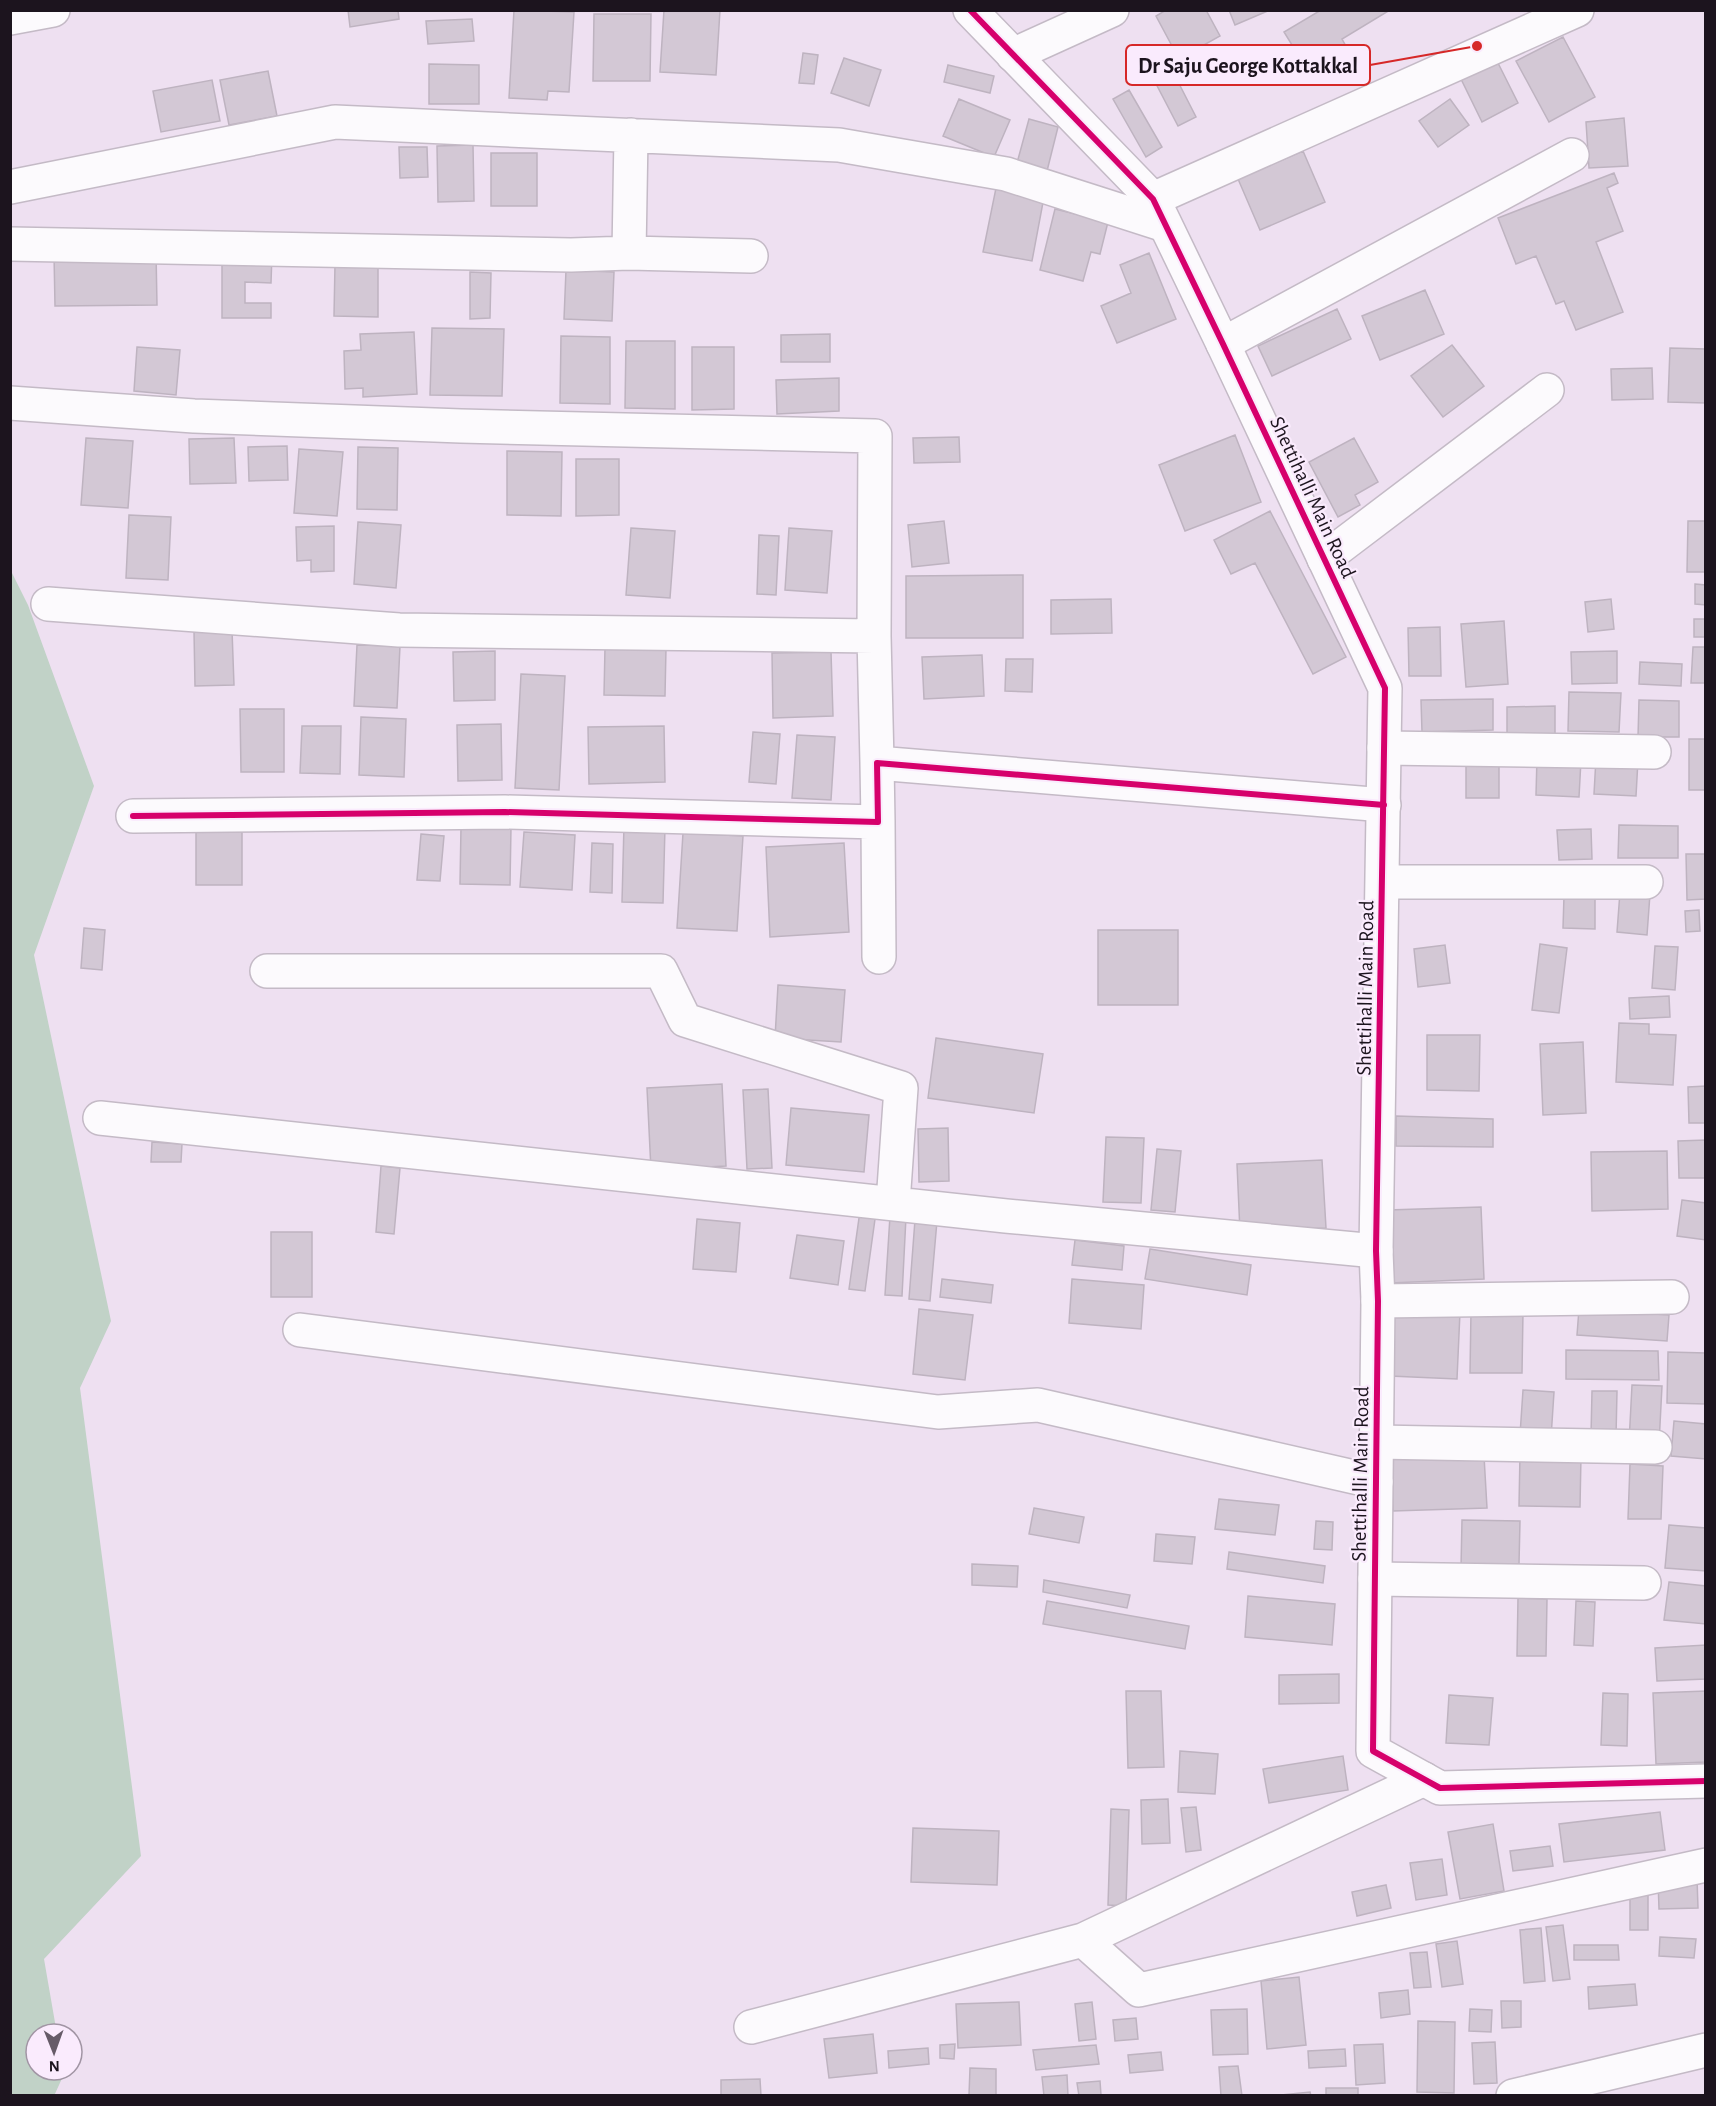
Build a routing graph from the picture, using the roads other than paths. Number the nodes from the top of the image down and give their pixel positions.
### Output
1 (53, 10) edge
2 (970, 10) edge
3 (1112, 10) edge
4 (1577, 10) edge
5 (10, 18) edge
6 (1013, 55) junction
7 (631, 135) junction
8 (1572, 155) dead end
9 (10, 187) edge
10 (1159, 212) junction
11 (10, 244) edge
12 (629, 253) junction
13 (751, 256) dead end
14 (1224, 344) junction
15 (1546, 390) dead end
16 (10, 403) edge
17 (1324, 559) junction
18 (48, 604) dead end
19 (874, 636) junction
20 (1384, 748) junction
21 (1654, 752) dead end
22 (877, 763) junction
23 (1384, 805) junction
24 (133, 816) dead end
25 (878, 822) junction
26 (1383, 882) junction
27 (1646, 882) dead end
28 (879, 957) dead end
29 (267, 971) dead end
30 (100, 1118) dead end
31 (893, 1203) junction
32 (1376, 1251) junction
33 (1672, 1297) dead end
34 (1378, 1301) junction
35 (300, 1330) dead end
36 (1377, 1442) junction
37 (1655, 1447) dead end
38 (1376, 1482) junction
39 (1375, 1579) junction
40 (1644, 1583) dead end
41 (1424, 1779) junction
42 (1706, 1781) edge
43 (1706, 1864) edge
44 (1083, 1940) junction
45 (751, 2027) dead end
46 (1706, 2050) edge
47 (1513, 2096) edge

1 - 5 street
2 - 6 street, Shettihalli Main Road
3 - 6 street
4 - 10 street
6 - 10 street, Shettihalli Main Road
7 - 9 street
7 - 10 street
7 - 12 street
8 - 14 street
10 - 14 street, Shettihalli Main Road
11 - 12 street
12 - 13 street
14 - 17 street, Shettihalli Main Road
15 - 17 street
16 - 19 street
17 - 20 street, Shettihalli Main Road
18 - 19 street
19 - 22 street
20 - 21 street
20 - 23 street, Shettihalli Main Road
22 - 23 street
22 - 25 street
23 - 26 street, Shettihalli Main Road
24 - 25 street
25 - 28 street
26 - 27 street
26 - 32 street, Shettihalli Main Road
29 - 31 street
30 - 31 street
31 - 32 street
32 - 34 street, Shettihalli Main Road
33 - 34 street
34 - 36 street, Shettihalli Main Road
35 - 38 street
36 - 37 street
36 - 38 street, Shettihalli Main Road
38 - 39 street, Shettihalli Main Road
39 - 40 street
39 - 41 street, Shettihalli Main Road
41 - 42 street, Shettihalli Main Road
41 - 44 street
43 - 44 street
44 - 45 street
46 - 47 street

